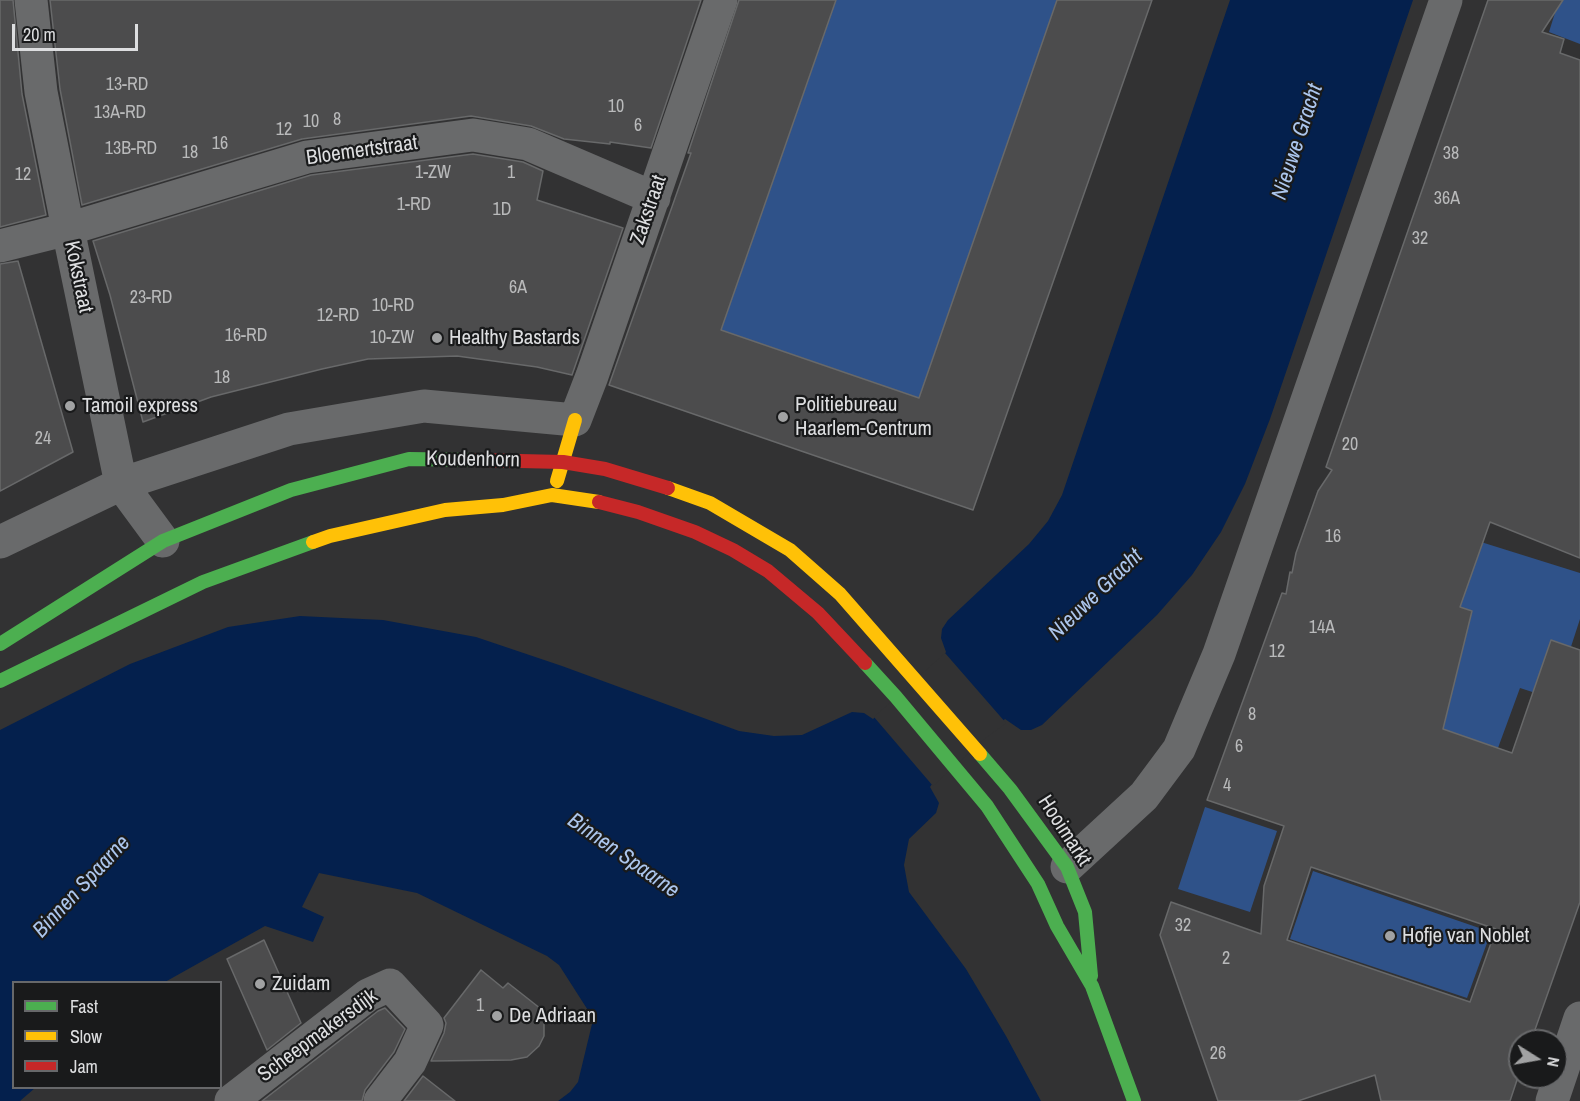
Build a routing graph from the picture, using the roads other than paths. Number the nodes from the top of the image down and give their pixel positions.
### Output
1 (31, 0) edge
2 (721, 0) edge
3 (1446, 0) edge
4 (654, 198) junction
5 (68, 229) junction
6 (0, 246) edge
7 (575, 420) junction
8 (563, 462) junction
9 (121, 484) junction
10 (552, 495) junction
11 (0, 542) edge
12 (167, 545) junction
13 (875, 633) junction
14 (0, 644) edge
15 (853, 649) junction
16 (915, 680) joint
17 (0, 681) edge
18 (955, 766) joint
19 (1067, 867) junction
20 (1092, 986) junction
21 (1580, 1018) edge
22 (231, 1101) edge
23 (380, 1101) edge
24 (1134, 1101) edge
25 (1552, 1101) edge

1 - 5 street, Kokstraat
2 - 4 street, Zakstraat
3 - 19 street
4 - 5 street, Bloemertstraat
4 - 7 street, Zakstraat
5 - 6 street, Bloemertstraat
5 - 9 street, Kokstraat
7 - 8 street
7 - 9 street
8 - 10 street
8 - 12 street, Koudenhorn
8 - 13 street, Koudenhorn
9 - 11 street
9 - 12 street, Kokstraat
10 - 15 street, Koudenhorn
10 - 17 street, Koudenhorn
12 - 14 street, Koudenhorn
13 - 15 street
13 - 16 street, Koudenhorn
15 - 18 street, Koudenhorn
16 - 19 street, Hooimarkt
18 - 20 street, Hooimarkt
19 - 20 street, Hooimarkt
20 - 24 street, Hooimarkt
21 - 25 street
22 - 23 street, Scheepmakersdijk

